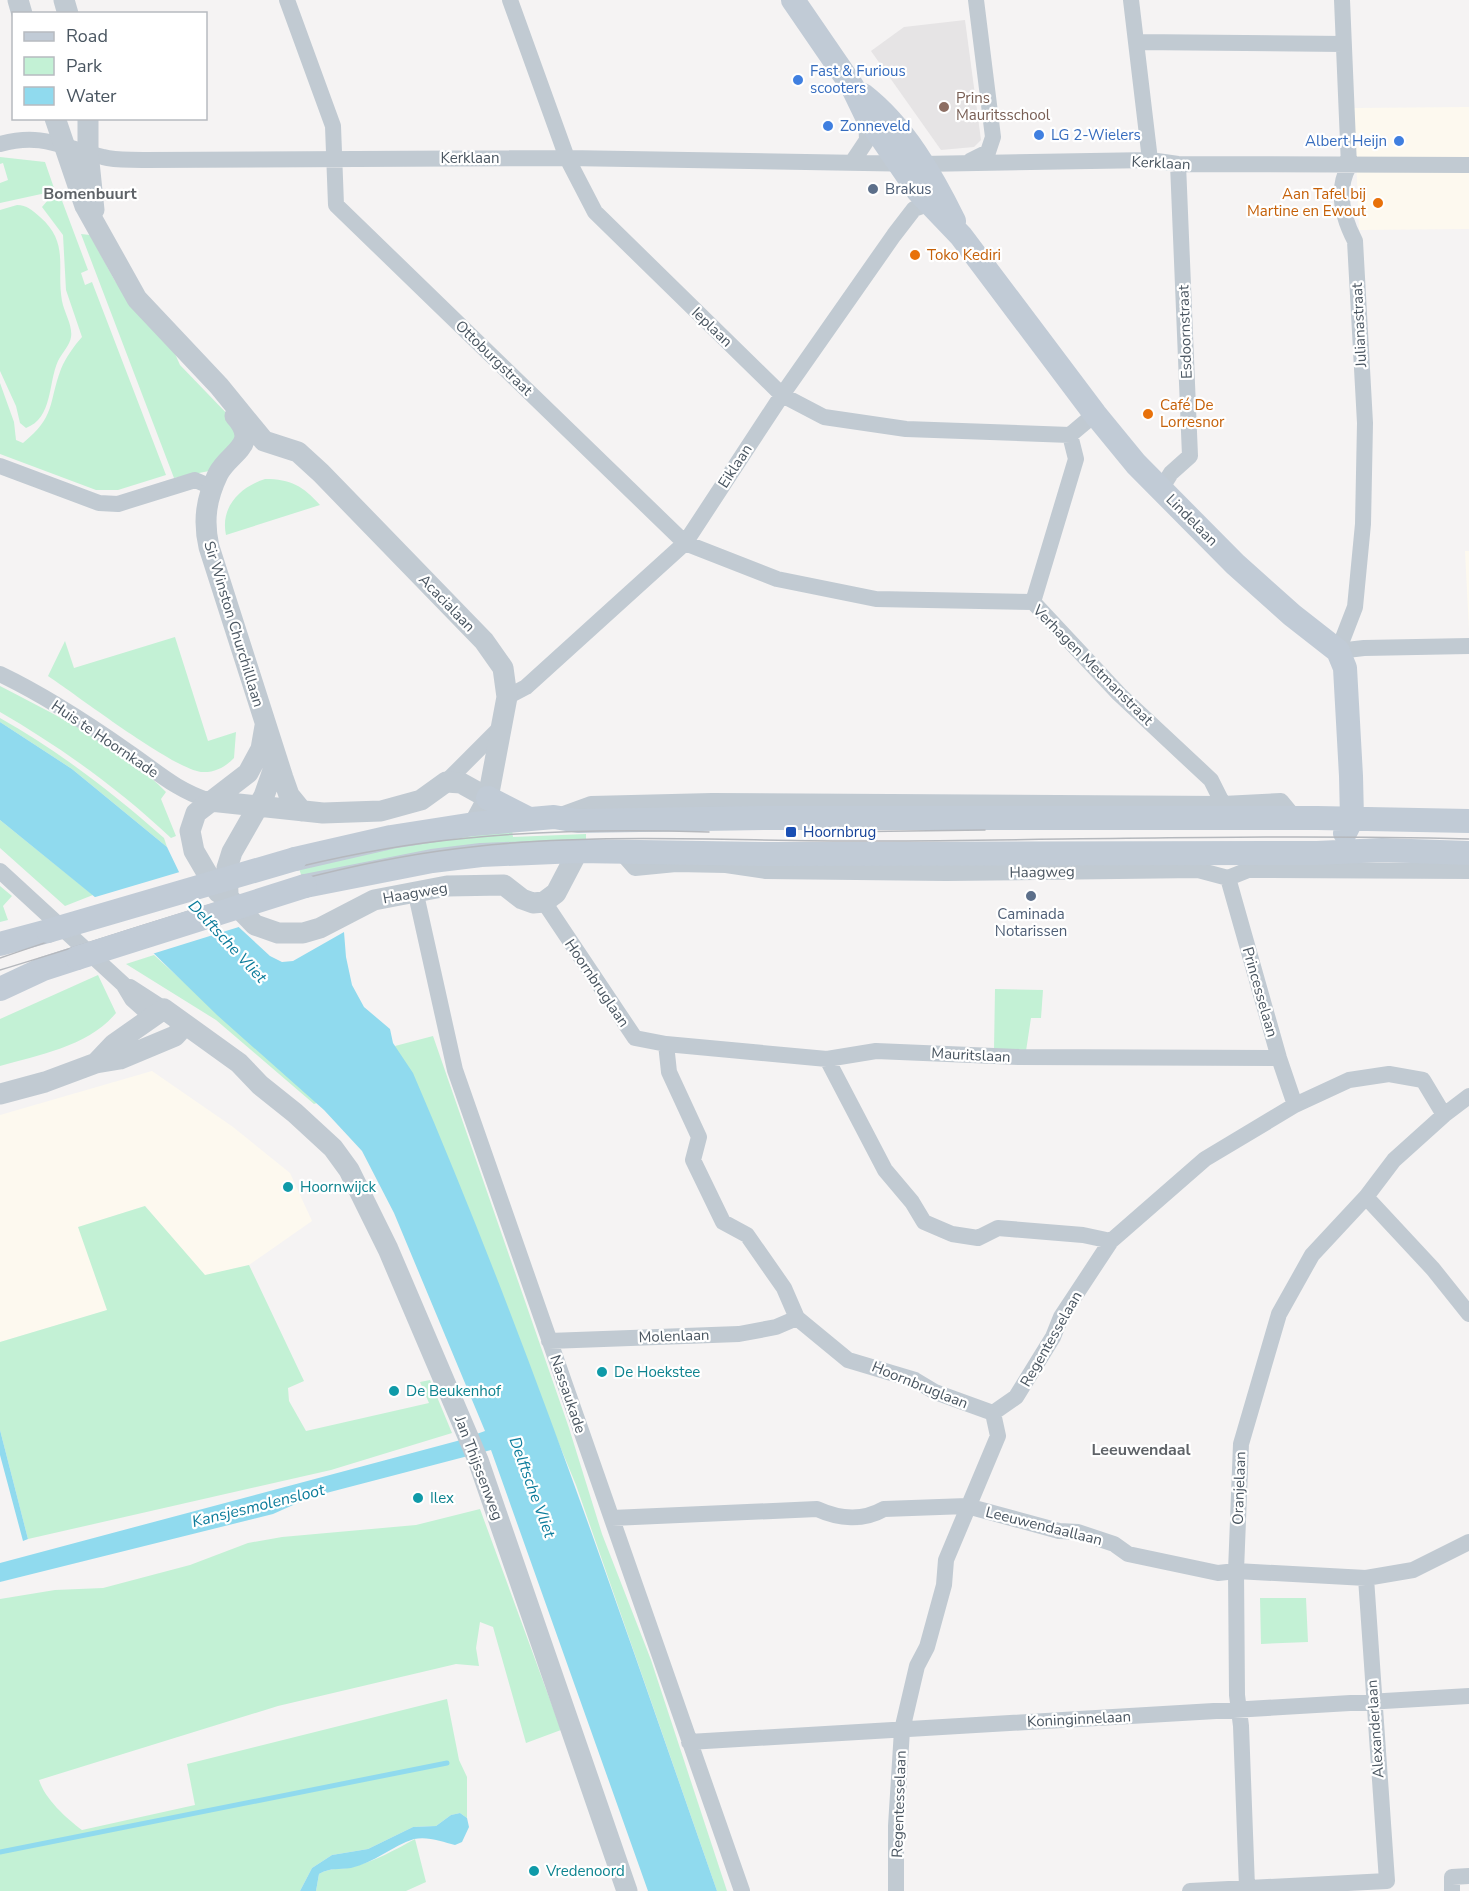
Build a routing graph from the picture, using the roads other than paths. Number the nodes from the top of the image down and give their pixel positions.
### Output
1 (287, 0) edge
2 (510, 0) edge
3 (793, 0) edge
4 (976, 0) edge
5 (1131, 0) edge
6 (1342, 0) edge
7 (1136, 42) junction
8 (1344, 44) junction
9 (852, 86) junction
10 (866, 115) junction
11 (56, 120) edge
12 (88, 120) edge
13 (0, 144) edge
14 (64, 145) junction
15 (88, 152) junction
16 (567, 158) junction
17 (334, 159) junction
18 (1150, 160) junction
19 (853, 161) junction
20 (970, 161) junction
21 (898, 163) junction
22 (922, 164) junction
23 (1178, 164) junction
24 (1469, 165) edge
25 (1349, 166) junction
26 (928, 204) junction
27 (95, 223) junction
28 (961, 236) junction
29 (219, 386) junction
30 (782, 395) junction
31 (1095, 414) junction
32 (1070, 435) junction
33 (264, 441) junction
34 (0, 466) edge
35 (214, 488) junction
36 (1161, 489) junction
37 (685, 543) junction
38 (1033, 602) junction
39 (1469, 646) edge
40 (1338, 651) junction
41 (0, 674) edge
42 (507, 697) junction
43 (265, 726) junction
44 (502, 726) junction
45 (278, 759) junction
46 (446, 782) junction
47 (488, 798) junction
48 (210, 801) junction
49 (1223, 804) junction
50 (256, 808) junction
51 (302, 811) junction
52 (554, 817) junction
53 (527, 818) junction
54 (1295, 818) junction
55 (1352, 819) junction
56 (1469, 821) edge
57 (474, 824) junction
58 (1382, 850) junction
59 (578, 851) junction
60 (539, 852) junction
61 (621, 852) junction
62 (1332, 853) junction
63 (1469, 853) edge
64 (0, 871) edge
65 (1469, 871) edge
66 (1228, 878) junction
67 (558, 885) junction
68 (415, 890) junction
69 (228, 897) junction
70 (544, 902) junction
71 (0, 944) edge
72 (0, 989) edge
73 (158, 1013) junction
74 (180, 1030) junction
75 (666, 1044) junction
76 (1279, 1058) junction
77 (827, 1059) junction
78 (96, 1063) junction
79 (0, 1094) edge
80 (1469, 1096) edge
81 (1295, 1105) junction
82 (1444, 1115) junction
83 (1366, 1197) junction
84 (1111, 1241) junction
85 (1469, 1314) edge
86 (797, 1318) junction
87 (549, 1341) junction
88 (993, 1413) junction
89 (967, 1506) junction
90 (612, 1518) junction
91 (1469, 1542) edge
92 (1236, 1571) junction
93 (1366, 1578) junction
94 (1469, 1696) edge
95 (1373, 1701) junction
96 (1240, 1710) junction
97 (902, 1730) junction
98 (689, 1742) junction
99 (1469, 1876) edge
100 (1247, 1887) junction
101 (627, 1891) edge
102 (742, 1891) edge
103 (897, 1891) edge
104 (1190, 1891) edge
105 (1452, 1891) edge

1 - 17 street, Ottoburgstraat
2 - 16 street, Ieplaan
3 - 9 main road, Lindelaan
4 - 20 street
5 - 7 street
6 - 8 street, Julianastraat
7 - 8 street
7 - 18 street
8 - 25 street, Julianastraat
9 - 10 main road, Lindelaan
9 - 22 main road, Lindelaan
10 - 19 street
10 - 21 main road, Lindelaan
11 - 14 street, Sir Winston Churchilllaan
12 - 15 street, Sir Winston Churchilllaan
13 - 14 street, Kerklaan
14 - 15 street, Kerklaan
14 - 27 street, Sir Winston Churchilllaan
15 - 17 street, Kerklaan
15 - 27 street, Sir Winston Churchilllaan
16 - 17 street, Kerklaan
16 - 19 street, Kerklaan
16 - 30 street, Ieplaan
17 - 37 street, Ottoburgstraat
18 - 20 street, Kerklaan
18 - 23 street, Kerklaan
19 - 21 street, Kerklaan
20 - 22 street, Kerklaan
21 - 22 street, Kerklaan
21 - 26 main road, Lindelaan
22 - 28 main road, Lindelaan
23 - 25 street, Kerklaan
23 - 36 street, Esdoornstraat
24 - 25 street, Kerklaan
25 - 40 street, Julianastraat
26 - 28 main road, Lindelaan
26 - 30 street, Eiklaan
27 - 29 street, Sir Winston Churchilllaan
28 - 31 main road, Lindelaan
29 - 33 street, Sir Winston Churchilllaan
29 - 35 street, Sir Winston Churchilllaan
30 - 32 street, Ieplaan
30 - 37 street, Eiklaan
31 - 32 street
31 - 36 main road, Lindelaan
32 - 38 street
33 - 35 street
33 - 42 street, Acacialaan
34 - 35 street
35 - 43 street, Sir Winston Churchilllaan
36 - 40 main road, Lindelaan
37 - 38 street, Verhagen Metmanstraat
37 - 42 street, Eiklaan
38 - 49 street, Verhagen Metmanstraat
39 - 40 street
40 - 55 main road
41 - 48 street, Huis te Hoornkade
42 - 44 street, Acacialaan
43 - 45 street, Sir Winston Churchilllaan
43 - 48 street, Sir Winston Churchilllaan
44 - 46 street
44 - 47 street, Acacialaan
45 - 50 street
45 - 51 street, Sir Winston Churchilllaan
46 - 47 street
46 - 51 street
47 - 53 main road
47 - 57 street, Acacialaan
48 - 50 street
48 - 69 street, Haagweg
49 - 52 street
49 - 54 street
50 - 51 street
50 - 69 street
52 - 53 main road
52 - 54 main road
53 - 57 main road
54 - 55 main road
55 - 56 main road
55 - 58 main road
55 - 62 main road
57 - 71 main road, bridge
58 - 62 main road, Haagweg
58 - 63 main road, Haagweg
59 - 60 main road, Haagweg
59 - 61 main road, Haagweg
59 - 67 street
60 - 67 street
60 - 72 main road, Haagweg, bridge
61 - 62 main road, Haagweg
61 - 66 street, Haagweg
64 - 73 street
65 - 66 street
66 - 76 street, Princesselaan
67 - 70 street
68 - 69 street, Haagweg
68 - 70 street, Haagweg
68 - 87 street, Nassaukade
70 - 75 street, Hoornbruglaan
73 - 74 street, Jan Thijssenweg
73 - 78 street
74 - 78 street
74 - 101 street, Jan Thijssenweg
75 - 77 street, Mauritslaan
75 - 86 street, Hoornbruglaan
76 - 77 street, Mauritslaan
76 - 81 street, Princesselaan
77 - 84 street
78 - 79 street
80 - 82 street, Oranjelaan
81 - 82 street, Regentesselaan
81 - 84 street, Regentesselaan
82 - 83 street, Oranjelaan
83 - 85 street
83 - 92 street, Oranjelaan
84 - 88 street, Regentesselaan
86 - 87 street, Molenlaan
86 - 88 street, Hoornbruglaan
87 - 90 street, Nassaukade
88 - 89 street, Regentesselaan
89 - 90 street, Leeuwendaallaan
89 - 92 street, Leeuwendaallaan
89 - 97 street, Regentesselaan
90 - 98 street, Nassaukade
91 - 93 street, Leeuwendaallaan
92 - 93 street, Leeuwendaallaan
92 - 96 street, Oranjelaan
93 - 95 street, Alexanderlaan
94 - 95 street, Koninginnelaan
95 - 96 street, Koninginnelaan
95 - 100 street, Alexanderlaan
96 - 97 street, Koninginnelaan
96 - 100 street, Oranjelaan
97 - 98 street, Koninginnelaan
97 - 103 street, Regentesselaan
98 - 102 street, Nassaukade
99 - 105 street
100 - 104 street

